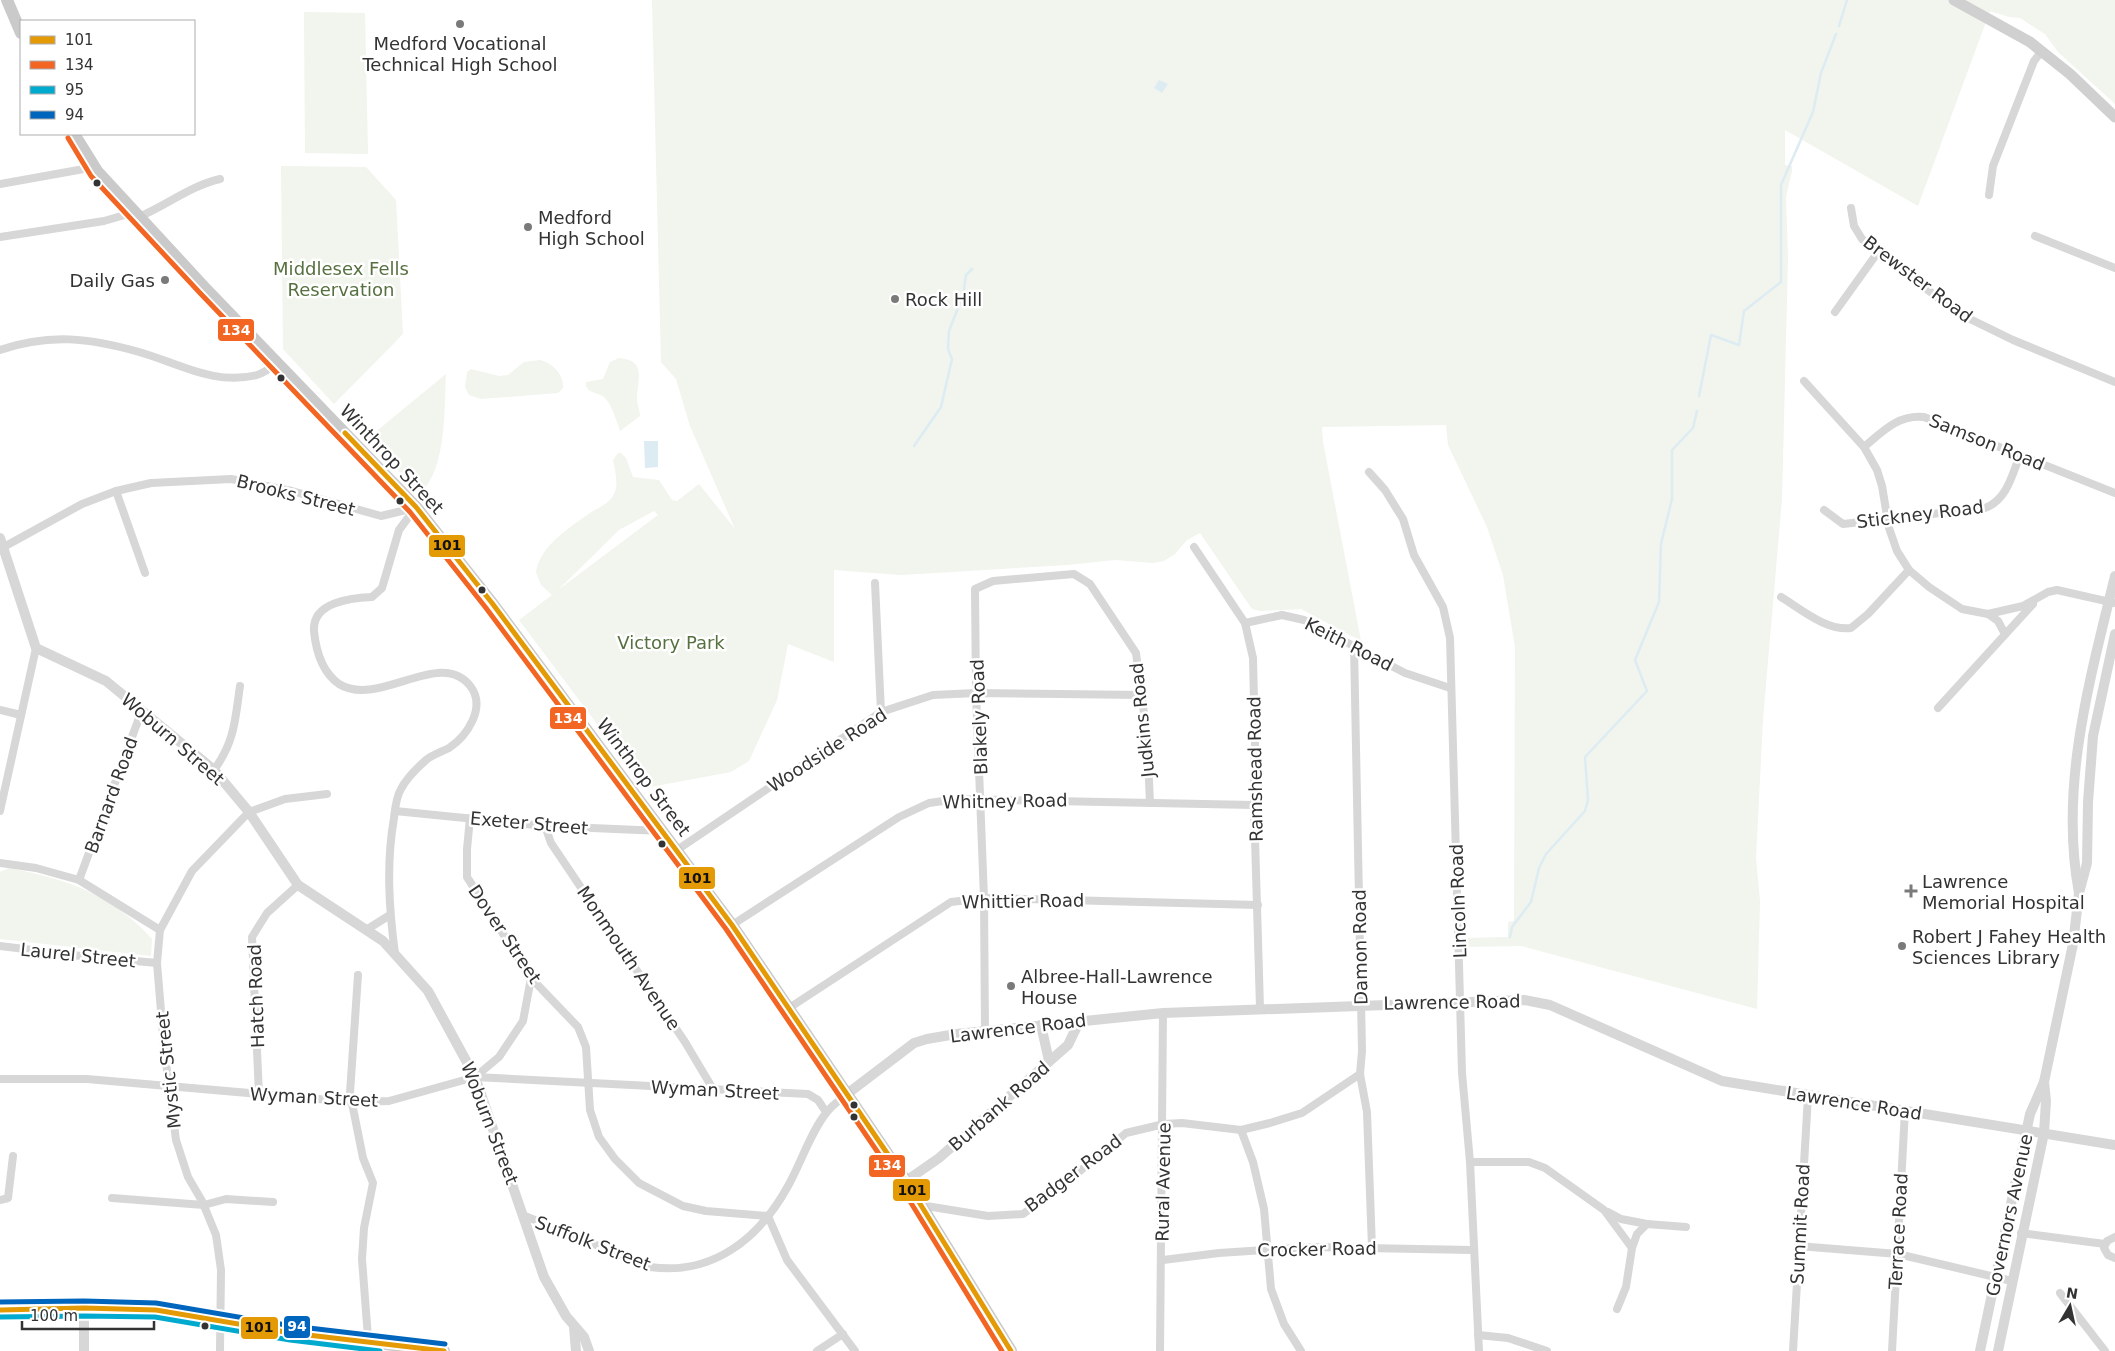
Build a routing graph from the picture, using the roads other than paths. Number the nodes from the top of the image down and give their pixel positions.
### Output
1 (7, 0) edge
2 (1954, 0) edge
3 (20, 31) edge
4 (2042, 51) junction
5 (2115, 117) edge
6 (75, 135) edge
7 (95, 167) junction
8 (220, 179) dead end
9 (0, 184) edge
10 (1988, 195) dead end
11 (1851, 208) dead end
12 (137, 214) junction
13 (2034, 236) dead end
14 (0, 237) edge
15 (1878, 252) junction
16 (2115, 268) edge
17 (1835, 312) dead end
18 (0, 350) edge
19 (278, 364) junction
20 (1804, 381) dead end
21 (2115, 382) edge
22 (1864, 447) junction
23 (2020, 455) junction
24 (1368, 472) dead end
25 (116, 491) junction
26 (2115, 494) edge
27 (416, 508) junction
28 (1824, 510) dead end
29 (1887, 519) junction
30 (1, 544) edge
31 (1194, 547) dead end
32 (1908, 570) junction
33 (145, 573) dead end
34 (2115, 576) edge
35 (875, 582) dead end
36 (981, 587) joint
37 (1781, 597) dead end
38 (2036, 600) junction
39 (2112, 603) edge
40 (1988, 614) junction
41 (1245, 623) junction
42 (2005, 634) junction
43 (2115, 634) edge
44 (1354, 646) junction
45 (36, 648) junction
46 (2113, 652) edge
47 (2095, 657) junction
48 (240, 686) dead end
49 (1450, 688) junction
50 (976, 693) junction
51 (1143, 695) junction
52 (1938, 708) dead end
53 (0, 710) edge
54 (142, 710) junction
55 (881, 712) junction
56 (20, 715) junction
57 (214, 770) junction
58 (327, 794) dead end
59 (982, 799) junction
60 (1150, 803) junction
61 (1254, 805) junction
62 (0, 811) edge
63 (395, 811) junction
64 (249, 812) junction
65 (470, 818) junction
66 (545, 826) junction
67 (663, 831) junction
68 (677, 850) junction
69 (0, 863) edge
70 (79, 880) junction
71 (298, 885) junction
72 (2079, 893) junction
73 (984, 898) junction
74 (1258, 905) junction
75 (390, 914) junction
76 (732, 925) junction
77 (160, 930) junction
78 (366, 930) junction
79 (0, 946) edge
80 (395, 954) junction
81 (157, 963) junction
82 (358, 975) dead end
83 (532, 978) junction
84 (1460, 1001) junction
85 (1360, 1004) junction
86 (789, 1008) junction
87 (1260, 1008) junction
88 (1163, 1013) junction
89 (1080, 1020) junction
90 (1041, 1025) junction
91 (985, 1032) junction
92 (1049, 1061) junction
93 (1360, 1074) junction
94 (475, 1077) junction
95 (0, 1079) edge
96 (2044, 1082) junction
97 (588, 1084) junction
98 (168, 1086) junction
99 (714, 1089) junction
100 (847, 1094) junction
101 (259, 1095) junction
102 (1808, 1096) junction
103 (353, 1102) junction
104 (1905, 1110) junction
105 (826, 1112) junction
106 (1164, 1124) junction
107 (2027, 1129) junction
108 (1242, 1130) junction
109 (2044, 1133) junction
110 (2115, 1145) edge
111 (13, 1156) dead end
112 (1470, 1162) junction
113 (906, 1181) junction
114 (112, 1198) dead end
115 (0, 1200) edge
116 (272, 1202) dead end
117 (204, 1205) junction
118 (920, 1205) junction
119 (1604, 1210) junction
120 (525, 1216) junction
121 (768, 1216) junction
122 (1646, 1224) junction
123 (1686, 1227) dead end
124 (2021, 1234) junction
125 (2115, 1237) edge
126 (2105, 1244) junction
127 (1798, 1246) junction
128 (1372, 1248) junction
129 (1632, 1248) junction
130 (1266, 1249) junction
131 (1472, 1250) junction
132 (1898, 1254) junction
133 (2115, 1258) edge
134 (1163, 1260) junction
135 (1996, 1276) junction
136 (2012, 1281) junction
137 (2060, 1293) dead end
138 (84, 1308) junction
139 (1617, 1309) dead end
140 (0, 1310) edge
141 (220, 1321) junction
142 (574, 1327) junction
143 (843, 1334) junction
144 (1478, 1336) junction
145 (369, 1347) edge
146 (84, 1351) edge
147 (220, 1351) edge
148 (444, 1351) edge
149 (576, 1351) edge
150 (590, 1351) edge
151 (817, 1351) edge
152 (856, 1351) edge
153 (1011, 1351) edge
154 (1160, 1351) edge
155 (1301, 1351) edge
156 (1479, 1351) edge
157 (1547, 1351) edge
158 (1793, 1351) edge
159 (1892, 1351) edge
160 (1980, 1351) edge
161 (1998, 1351) edge
162 (2105, 1351) edge

1 - 3 main road
2 - 4 main road
4 - 5 main road
4 - 10 street
6 - 7 main road, Winthrop Street
7 - 9 street
7 - 12 main road, Winthrop Street
8 - 12 street
11 - 15 street, Brewster Road
12 - 14 street
12 - 19 main road, Winthrop Street
13 - 16 street
15 - 17 street
15 - 21 street, Brewster Road
18 - 19 street
19 - 27 main road, Winthrop Street
20 - 22 street
22 - 23 street, Samson Road
22 - 29 street
23 - 26 street, Samson Road
23 - 29 street, Stickney Road
24 - 49 street, Lincoln Road
25 - 27 street, Brooks Street
25 - 30 street, Brooks Street
25 - 33 street
27 - 63 street
27 - 67 main road, Winthrop Street
28 - 29 street, Stickney Road
29 - 32 street
30 - 45 street
31 - 41 street, Ramshead Road
32 - 37 street
32 - 40 street
34 - 39 street, Governors Avenue
35 - 55 street
36 - 50 street, Blakely Road
36 - 51 street, Judkins Road
38 - 39 street
38 - 40 street
38 - 42 street
39 - 47 street, Governors Avenue
40 - 42 street
41 - 44 street, Keith Road
41 - 61 street, Ramshead Road
42 - 52 street
43 - 46 street, Governors Avenue
44 - 49 street, Keith Road
44 - 85 street, Damon Road
45 - 54 street, Woburn Street
45 - 56 street
46 - 47 street
46 - 72 street, Governors Avenue
47 - 72 street, Governors Avenue
48 - 57 street
49 - 84 street, Lincoln Road
50 - 51 street, Woodside Road
50 - 55 street, Woodside Road
50 - 59 street, Blakely Road
51 - 60 street, Judkins Road
53 - 56 street
54 - 57 street, Woburn Street
54 - 70 street, Barnard Road
55 - 68 street, Woodside Road
56 - 62 street
57 - 64 street, Woburn Street
58 - 64 street
59 - 60 street, Whitney Road
59 - 73 street, Blakely Road
59 - 76 street, Whitney Road
60 - 61 street, Whitney Road
61 - 74 street, Ramshead Road
63 - 65 street, Exeter Street
63 - 75 street
64 - 71 street, Woburn Street
64 - 77 street, Mystic Street
65 - 66 street, Exeter Street
65 - 83 street, Dover Street
66 - 67 street, Exeter Street
66 - 99 street, Monmouth Avenue
67 - 68 main road, Winthrop Street
68 - 76 main road, Winthrop Street
69 - 70 street
70 - 77 street
71 - 78 street, Woburn Street
71 - 101 street, Hatch Road
72 - 96 street, Governors Avenue
73 - 74 street, Whittier Road
73 - 86 street, Whittier Road
73 - 91 street, Blakely Road
74 - 87 street, Ramshead Road
75 - 78 street
75 - 80 street
76 - 86 main road, Winthrop Street
77 - 81 street, Mystic Street
78 - 80 street, Woburn Street
79 - 81 street, Laurel Street
80 - 94 street, Woburn Street
81 - 98 street, Mystic Street
82 - 103 street
83 - 94 street
83 - 97 street, Dover Street
84 - 85 street, Lawrence Road
84 - 102 street, Lawrence Road
84 - 112 street, Lincoln Road
85 - 87 street, Lawrence Road
85 - 93 street, Damon Road
86 - 100 main road, Winthrop Street
87 - 88 street, Lawrence Road
88 - 89 street, Lawrence Road
88 - 106 street, Rural Avenue
89 - 90 street, Lawrence Road
89 - 92 street, Burbank Road
90 - 91 street, Lawrence Road
90 - 92 street
91 - 100 street, Lawrence Road
92 - 113 street, Burbank Road
93 - 108 street, Badger Road
93 - 128 street, Damon Road
94 - 97 street, Wyman Street
94 - 103 street, Wyman Street
94 - 120 street, Woburn Street
95 - 98 street, Wyman Street
96 - 107 street, Governors Avenue
96 - 109 street, Governors Avenue
97 - 99 street, Wyman Street
97 - 121 street, Dover Street
98 - 101 street, Wyman Street
98 - 117 street, Mystic Street
99 - 105 street, Wyman Street
100 - 105 street, Suffolk Street
100 - 113 main road, Winthrop Street
101 - 103 street, Wyman Street
102 - 104 street, Lawrence Road
102 - 127 street, Summit Road
103 - 145 street
104 - 107 street, Lawrence Road
104 - 132 street, Terrace Road
105 - 121 street, Suffolk Street
106 - 108 street, Badger Road
106 - 118 street, Badger Road
106 - 134 street, Rural Avenue
107 - 109 street, Lawrence Road
107 - 135 street, Governors Avenue
108 - 130 street
109 - 110 street, Lawrence Road
109 - 124 street, Governors Avenue
111 - 115 street
112 - 119 street
112 - 131 street, Lincoln Road
113 - 118 main road, Winthrop Street
114 - 117 street
116 - 117 street
117 - 141 street, Mystic Street
118 - 153 main road, Winthrop Street
119 - 122 street
119 - 129 street
120 - 121 street, Suffolk Street
120 - 142 street, Woburn Street
121 - 143 street
122 - 123 street
122 - 129 street
124 - 126 street
124 - 136 street, Governors Avenue
125 - 126 street
126 - 133 street
127 - 132 street
127 - 158 street, Summit Road
128 - 130 street, Crocker Road
128 - 131 street, Crocker Road
129 - 139 street
130 - 134 street, Crocker Road
130 - 155 street
131 - 144 street, Lincoln Road
132 - 135 street
132 - 159 street, Terrace Road
134 - 154 street, Rural Avenue
135 - 136 street
135 - 160 street, Governors Avenue
136 - 161 street, Governors Avenue
137 - 162 street
138 - 140 main road
138 - 141 main road
138 - 146 street
141 - 145 main road
141 - 147 street, Mystic Street
142 - 149 street, Woburn Street
142 - 150 street, Woburn Street
143 - 151 street
143 - 152 street
144 - 156 street, Lincoln Road
144 - 157 street
145 - 148 main road

